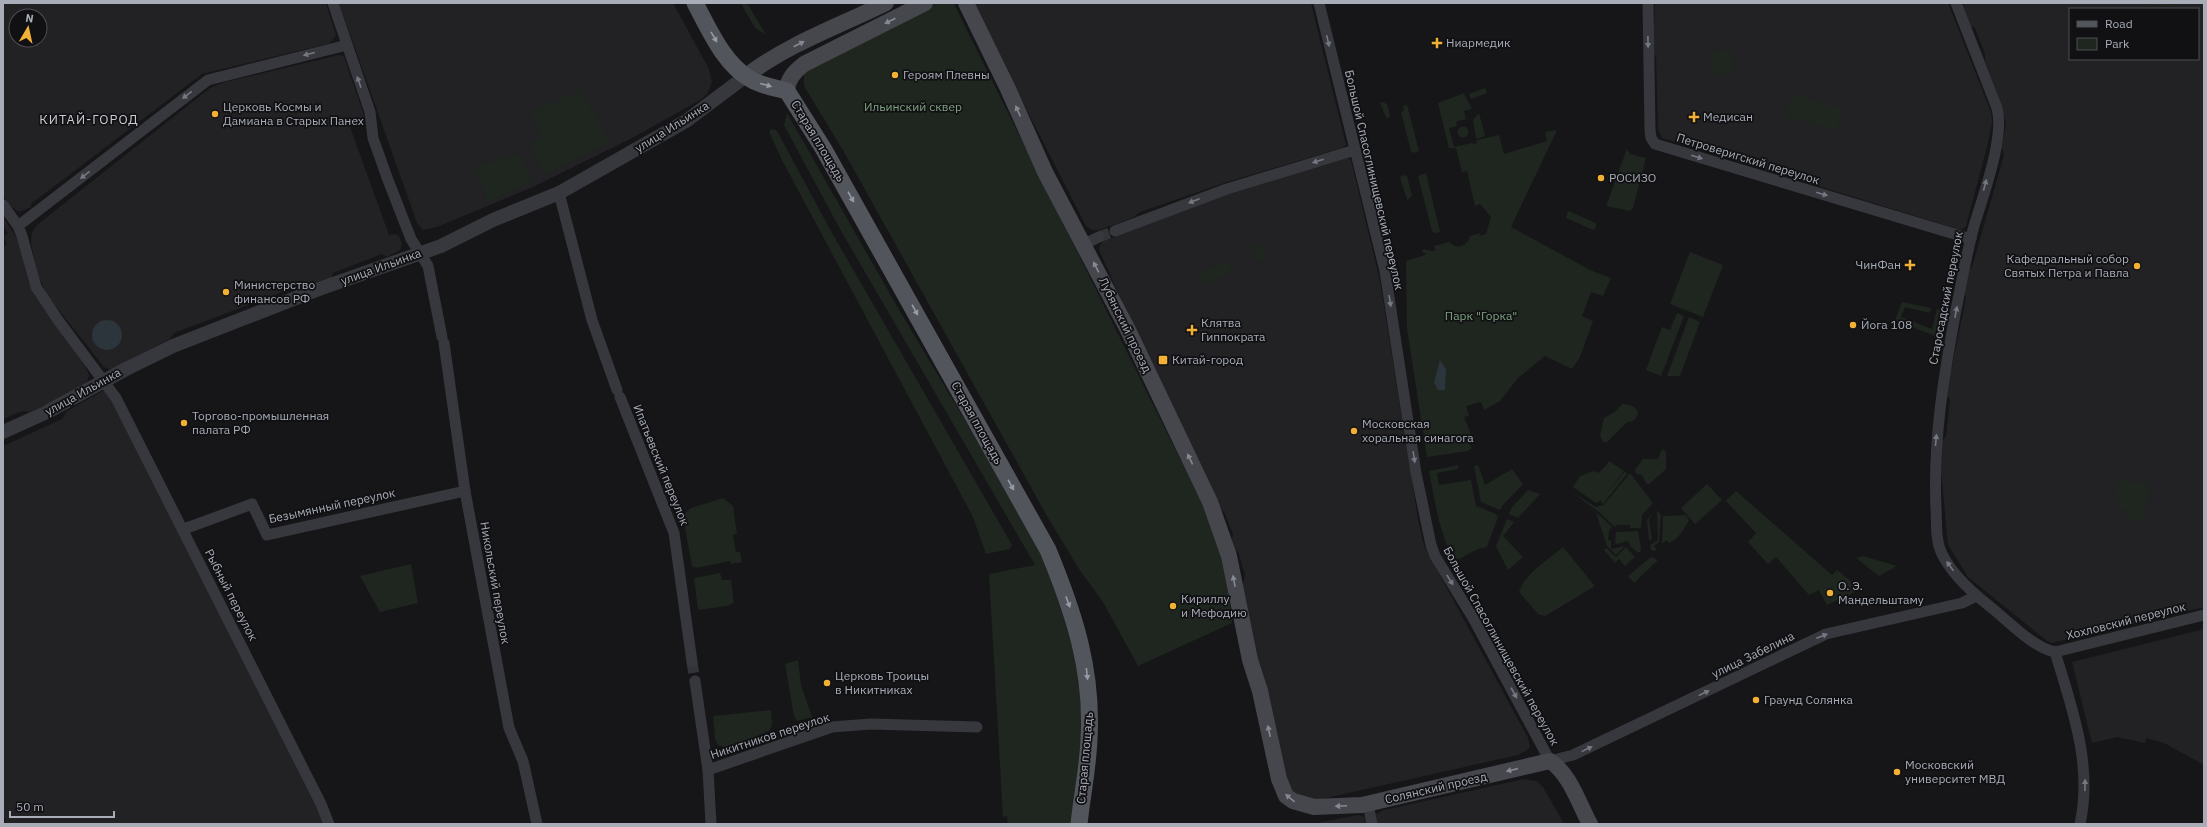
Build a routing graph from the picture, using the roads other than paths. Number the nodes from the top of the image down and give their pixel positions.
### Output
1 (332, 3) edge
2 (695, 3) edge
3 (862, 3) edge
4 (886, 3) edge
5 (925, 3) edge
6 (966, 3) edge
7 (1319, 3) edge
8 (1648, 3) edge
9 (1956, 3) edge
10 (835, 26) junction
11 (347, 45) junction
12 (746, 76) junction
13 (788, 91) junction
14 (1355, 150) junction
15 (559, 193) junction
16 (3, 205) edge
17 (18, 226) junction
18 (1115, 231) tunnel mouth
19 (1099, 237) tunnel mouth
20 (1971, 238) junction
21 (1084, 244) junction
22 (419, 254) junction
23 (104, 381) junction
24 (3, 432) edge
25 (465, 491) junction
26 (184, 529) junction
27 (1976, 596) junction
28 (2204, 615) edge
29 (2055, 652) junction
30 (692, 662) tunnel mouth
31 (695, 681) tunnel mouth
32 (977, 727) dead end
33 (1550, 762) junction
34 (708, 770) junction
35 (1368, 804) junction
36 (1321, 807) joint
37 (329, 824) edge
38 (537, 824) edge
39 (711, 824) edge
40 (1079, 824) edge
41 (1372, 824) edge
42 (1590, 824) edge
43 (2080, 824) edge

1 - 11 street, Никольский переулок
2 -> 12 main road
3 - 10 main road
4 - 10 main road
5 -> 13 main road
21 -> 6 main road, Лубянский проезд
7 -> 14 street, Большой Спасоглинищевский переулок
8 -> 20 street, Петроверигский переулок
20 -> 9 street, Старосадский переулок
12 -> 10 main road
11 -> 17 street
22 -> 11 street, Никольский переулок
12 -> 13 main road, Старая площадь
12 - 15 street, улица Ильинка
13 -> 40 main road, Старая площадь
14 -> 18 street
14 -> 33 street, Большой Спасоглинищевский переулок
15 - 22 street, улица Ильинка
15 - 30 street, Ипатьевский переулок
16 - 17 street, Рыбный переулок
17 - 23 street, Рыбный переулок
19 - 21 street
27 -> 20 street, Старосадский переулок
36 -> 21 main road, Лубянский проезд
22 - 23 street, улица Ильинка
22 - 25 street, Никольский переулок
23 - 24 street, улица Ильинка
23 - 26 street, Рыбный переулок
25 - 26 street, Безымянный переулок
25 - 38 street, Никольский переулок
26 - 37 street, Рыбный переулок
27 - 29 street, Старосадский переулок
33 -> 27 street, улица Забелина
28 - 29 street, Хохловский переулок
43 -> 29 street
31 - 34 street
32 - 34 street, Никитников переулок
33 -> 35 main road, Солянский проезд
33 - 42 main road
34 - 39 street
35 -> 36 main road, Солянский проезд
35 - 41 street

